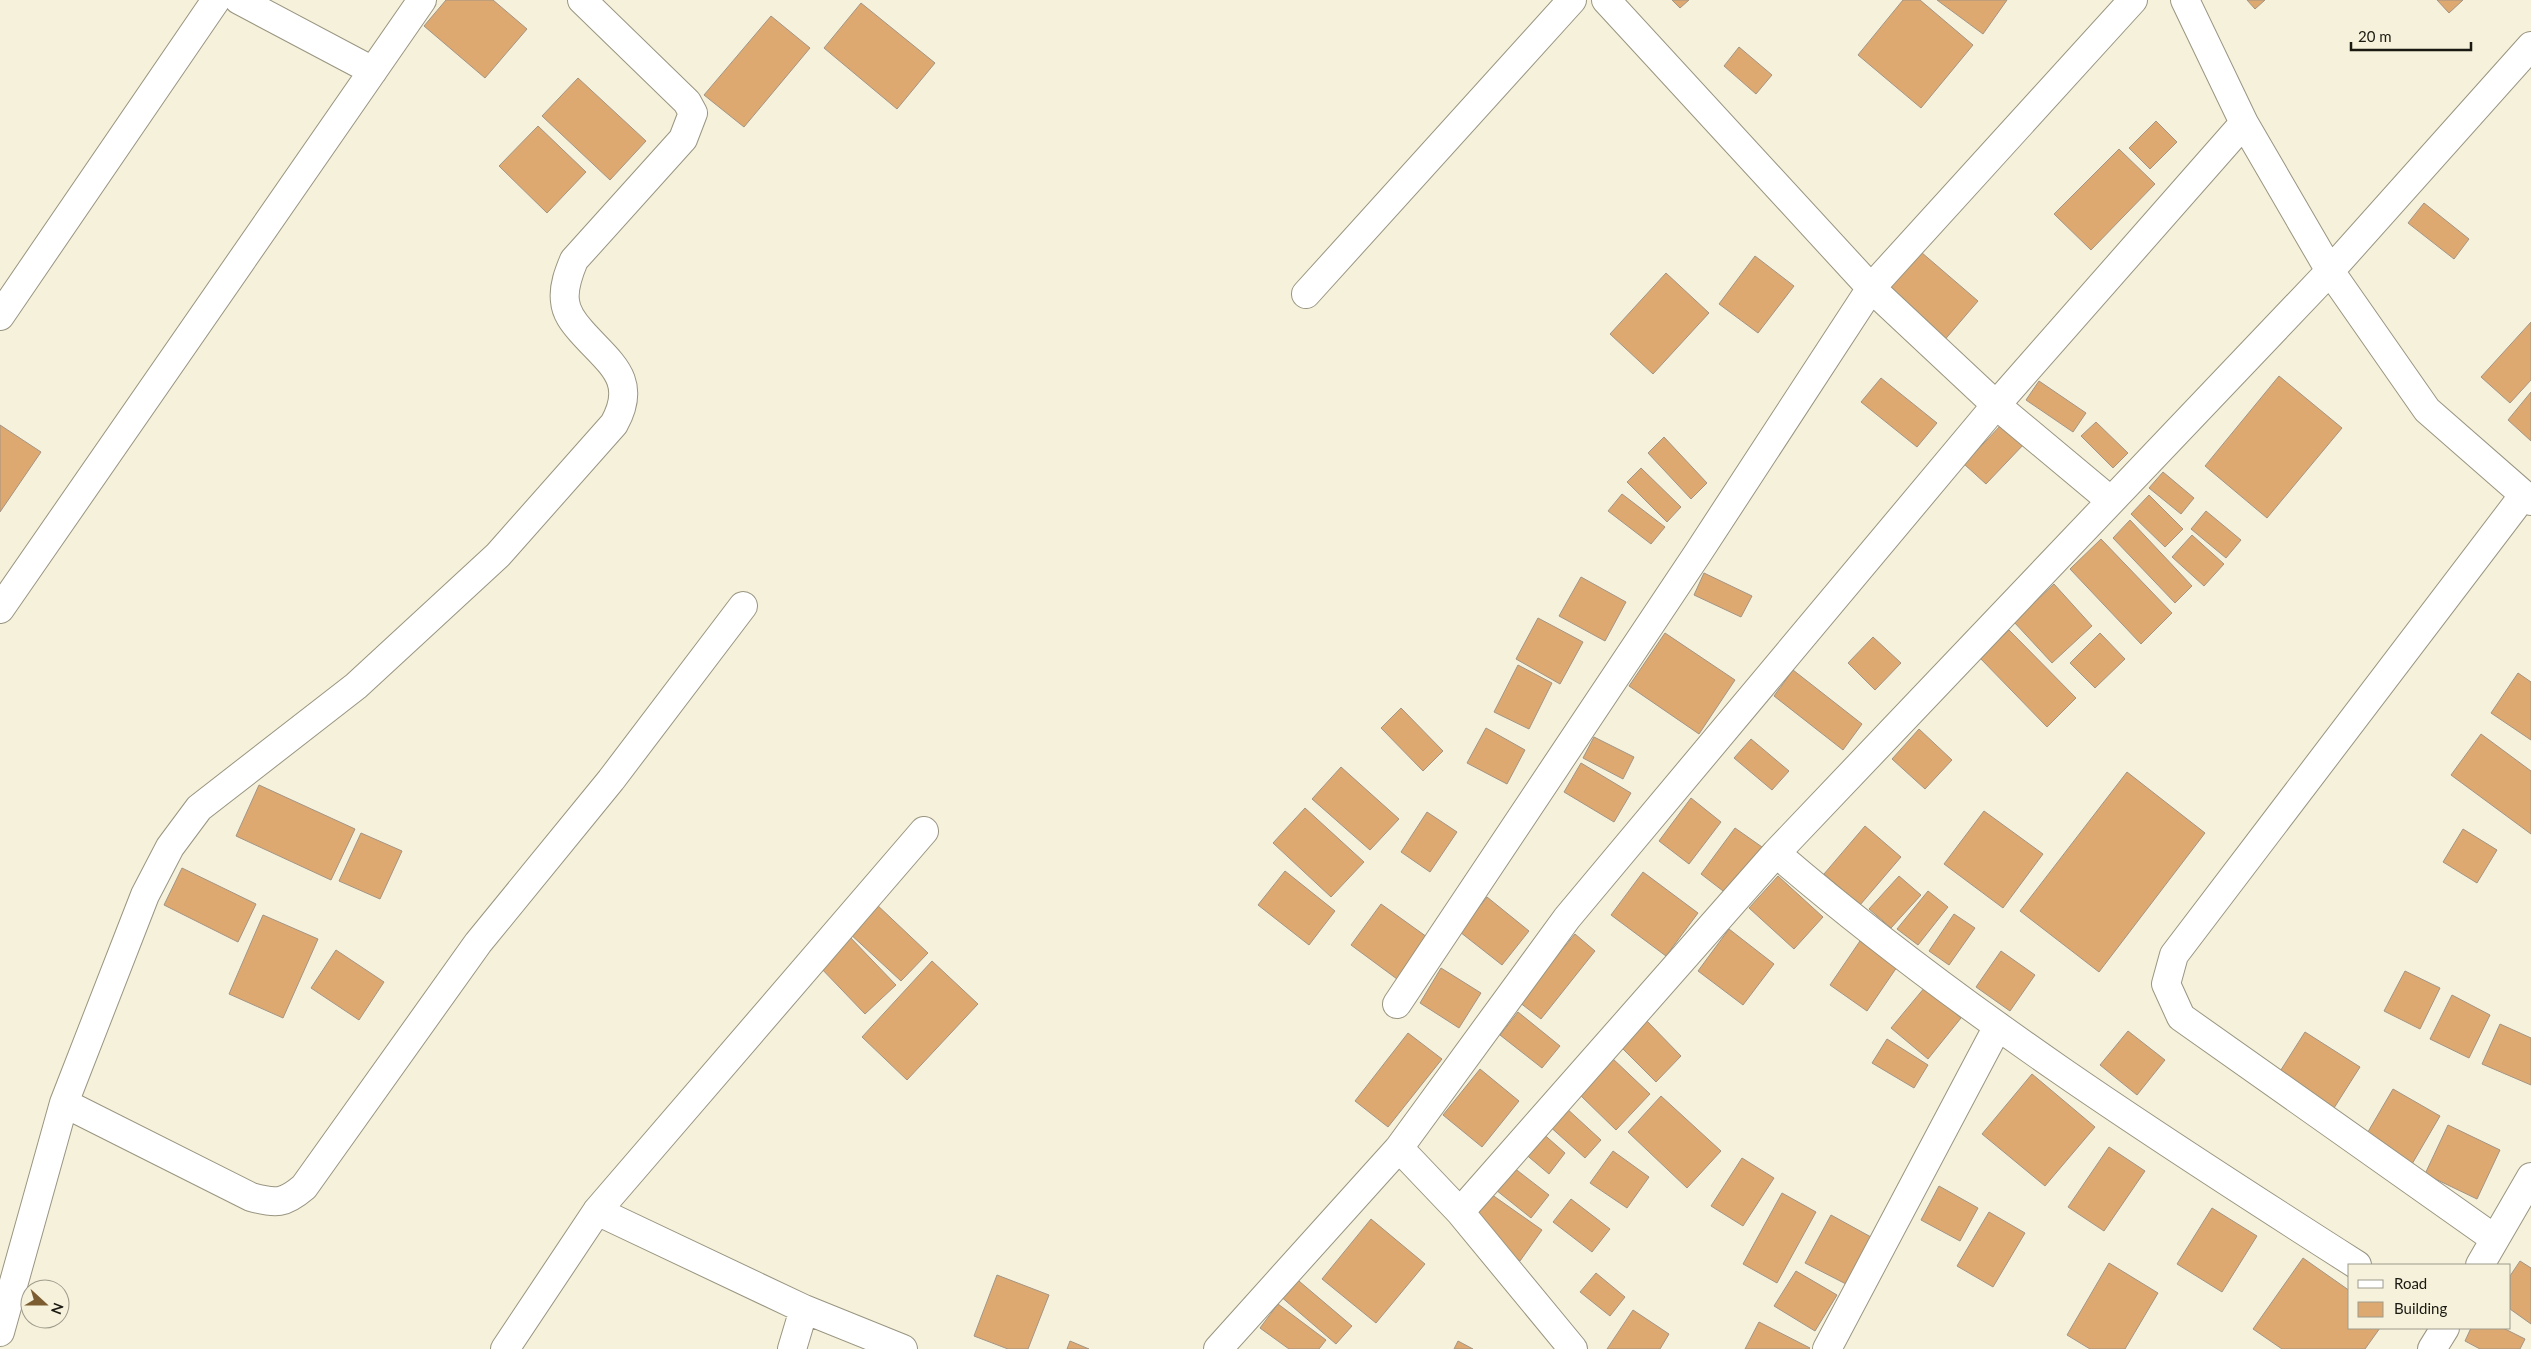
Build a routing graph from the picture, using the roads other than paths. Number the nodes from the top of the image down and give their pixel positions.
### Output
1 (216, 0) edge
2 (239, 0) edge
3 (422, 0) edge
4 (582, 0) edge
5 (1572, 0) edge
6 (1606, 0) edge
7 (2134, 0) edge
8 (2185, 0) edge
9 (2531, 46) edge
10 (373, 71) junction
11 (2244, 123) junction
12 (2330, 271) junction
13 (1870, 288) junction
14 (1306, 294) dead end
15 (0, 316) edge
16 (1996, 405) junction
17 (2527, 499) edge
18 (2112, 501) junction
19 (743, 606) dead end
20 (0, 609) edge
21 (924, 830) dead end
22 (1776, 853) junction
23 (1397, 1004) dead end
24 (1998, 1026) junction
25 (64, 1103) junction
26 (1399, 1148) junction
27 (2531, 1177) edge
28 (596, 1211) junction
29 (1460, 1212) junction
30 (2495, 1239) junction
31 (2355, 1264) edge
32 (2481, 1264) edge
33 (804, 1309) junction
34 (2444, 1329) edge
35 (0, 1332) edge
36 (505, 1349) edge
37 (792, 1349) edge
38 (903, 1349) edge
39 (1218, 1349) edge
40 (1573, 1349) edge
41 (1828, 1349) edge
42 (2432, 1349) edge

1 - 15 street
2 - 10 street
3 - 10 street
4 - 25 street
5 - 14 street
6 - 13 street
7 - 13 street
8 - 11 street
9 - 12 street
10 - 20 street
11 - 12 street
11 - 16 street
12 - 17 street
12 - 18 street
13 - 16 street
13 - 23 street
16 - 18 street
16 - 26 street
17 - 30 street
18 - 22 street
19 - 25 street
21 - 28 street
22 - 24 street
22 - 29 street
24 - 31 street
24 - 41 street
25 - 35 street
26 - 29 street
26 - 39 street
27 - 30 street
28 - 33 street
28 - 36 street
29 - 40 street
30 - 32 street
33 - 37 street
33 - 38 street
34 - 42 street

